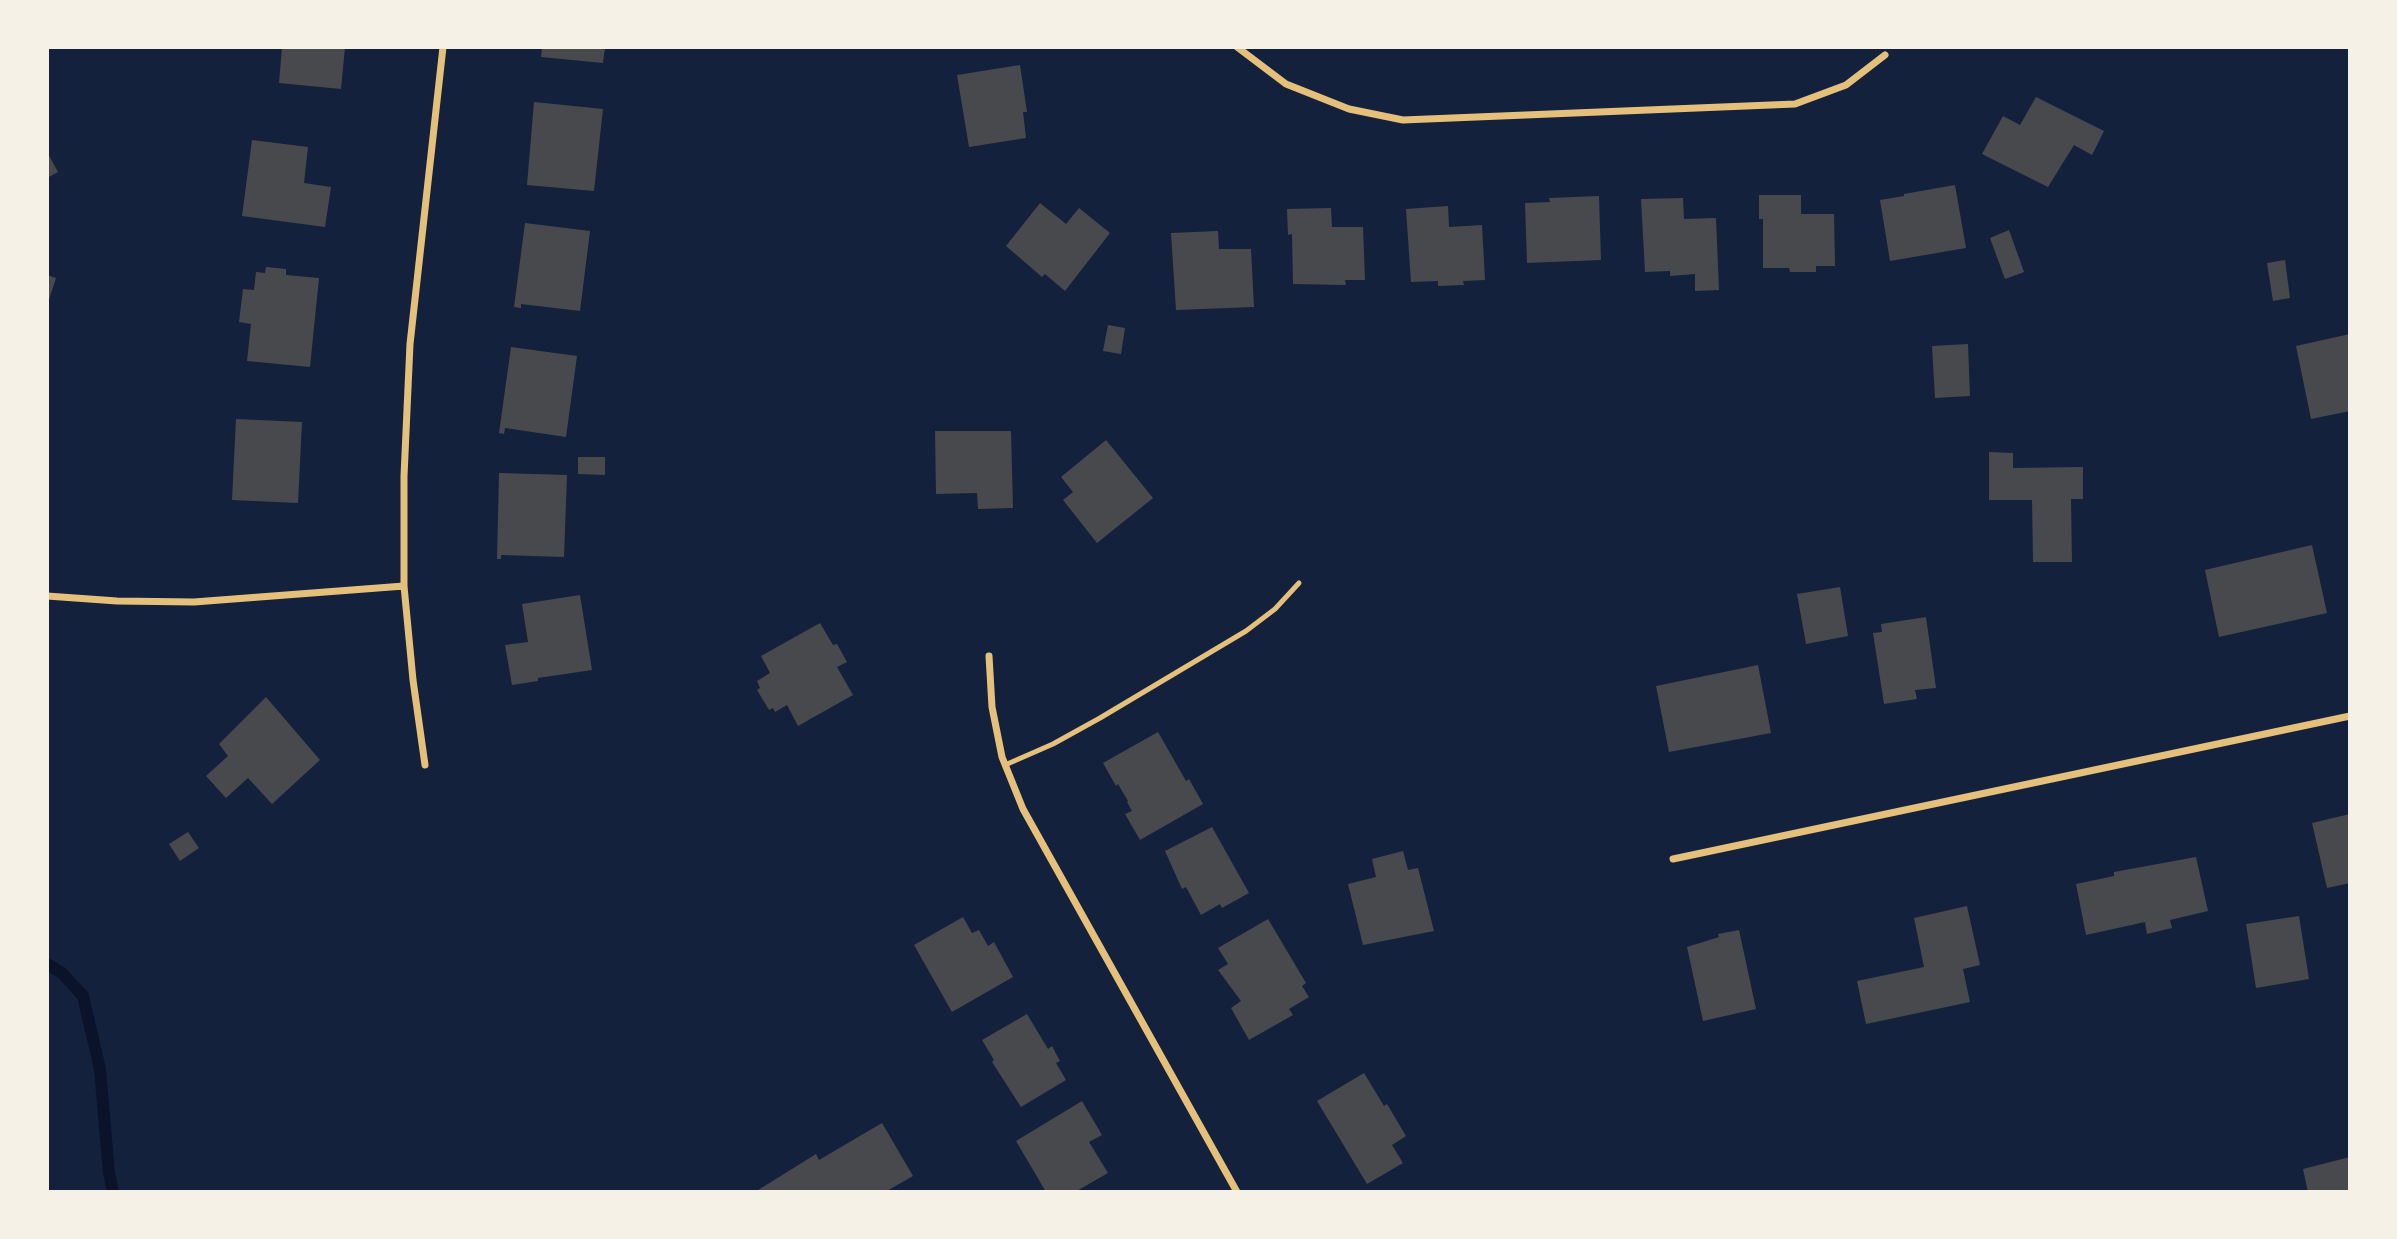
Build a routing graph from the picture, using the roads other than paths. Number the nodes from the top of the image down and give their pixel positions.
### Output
1 (443, 47) edge
2 (1237, 47) edge
3 (1885, 55) dead end
4 (1299, 583) dead end
5 (404, 586) junction
6 (47, 596) edge
7 (989, 656) dead end
8 (2350, 716) edge
9 (425, 765) dead end
10 (1005, 765) junction
11 (1673, 859) dead end
12 (1237, 1192) edge

1 - 5 street
2 - 3 street
4 - 10 lane
5 - 6 street
5 - 9 street
7 - 10 street
8 - 11 street
10 - 12 street

